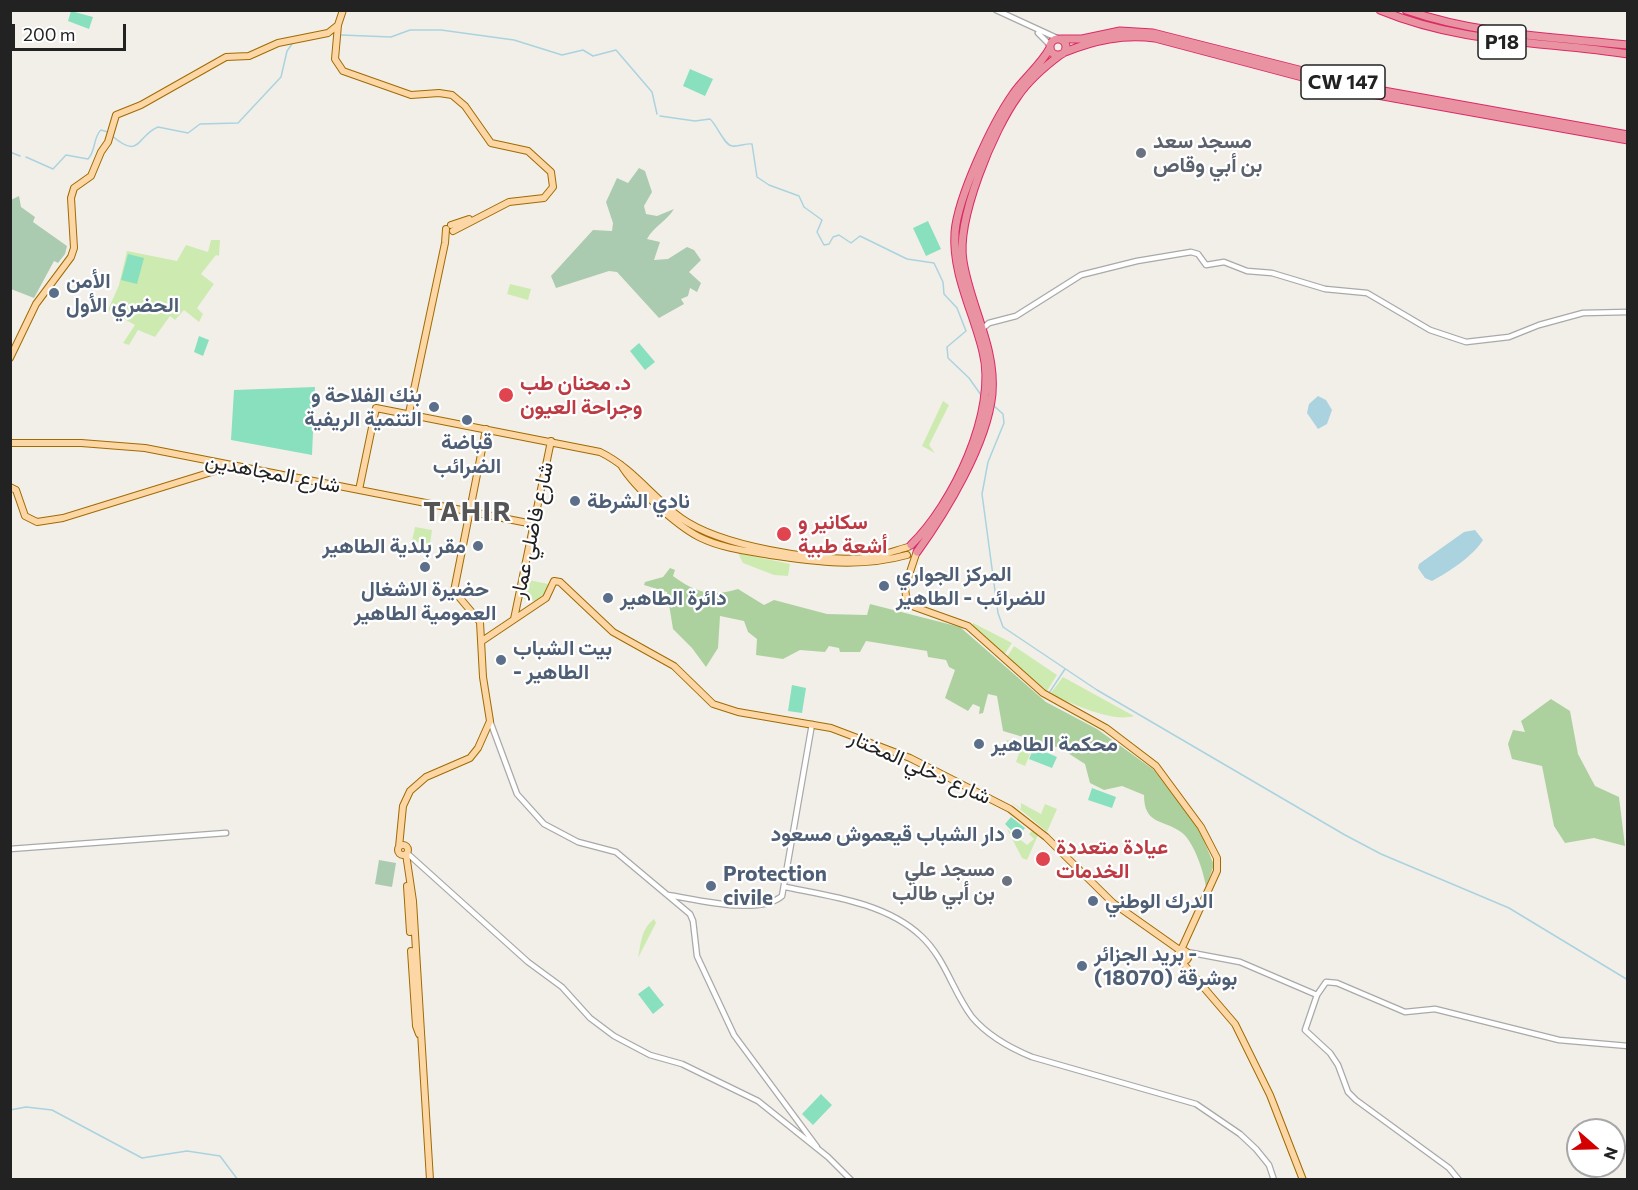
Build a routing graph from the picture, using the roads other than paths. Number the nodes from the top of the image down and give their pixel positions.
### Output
1 (343, 10) edge
2 (996, 10) edge
3 (1380, 10) edge
4 (1406, 10) edge
5 (338, 25) junction
6 (1031, 28) junction
7 (1060, 39) junction
8 (1628, 45) edge
9 (1050, 47) junction
10 (1063, 54) junction
11 (1628, 54) edge
12 (1628, 135) edge
13 (1628, 140) edge
14 (1628, 312) edge
15 (980, 331) junction
16 (10, 357) edge
17 (409, 413) junction
18 (486, 429) junction
19 (551, 441) junction
20 (10, 443) edge
21 (621, 464) junction
22 (231, 466) junction
23 (10, 487) edge
24 (359, 490) junction
25 (471, 511) junction
26 (533, 524) junction
27 (910, 546) junction
28 (911, 558) junction
29 (514, 619) junction
30 (482, 641) junction
31 (490, 721) junction
32 (812, 724) junction
33 (226, 833) dead end
34 (10, 849) edge
35 (406, 854) junction
36 (785, 887) junction
37 (666, 895) junction
38 (1184, 953) junction
39 (1317, 995) junction
40 (1628, 1046) edge
41 (817, 1147) junction
42 (430, 1179) edge
43 (851, 1179) edge
44 (1274, 1179) edge
45 (1303, 1179) edge
46 (1459, 1179) edge

1 - 5 main road
2 - 6 street
3 - 11 highway, P18
4 - 8 highway, P18
5 - 16 main road
5 - 17 main road
6 - 7 street
6 - 9 street
7 - 9 highway
7 - 10 highway
7 - 12 highway, CW 147
9 - 10 highway
9 - 15 highway, CW 147
10 - 13 highway, CW 147
10 - 15 highway, CW 147
14 - 15 street
15 - 27 highway, CW 147
15 - 28 highway, CW 147
17 - 18 main road
17 - 24 main road
18 - 19 main road
18 - 25 main road
19 - 21 main road
19 - 26 main road, شارع فاضلي عمار
20 - 22 main road, شارع المجاهدين
21 - 27 main road
21 - 28 main road
22 - 23 main road
22 - 24 main road, شارع المجاهدين
24 - 25 main road, شارع المجاهدين
25 - 26 main road, شارع المجاهدين
25 - 30 main road
26 - 29 main road, شارع فاضلي عمار
27 - 28 main road
28 - 38 main road
29 - 30 main road
29 - 32 main road, شارع دخلي المختار
30 - 31 main road
31 - 35 main road
31 - 37 street
32 - 36 street
32 - 38 main road, شارع دخلي المختار
33 - 34 street
35 - 41 street
35 - 42 main road
36 - 37 street
36 - 44 street
37 - 41 street
38 - 39 street
38 - 45 main road
39 - 40 street
39 - 46 street
41 - 43 street

